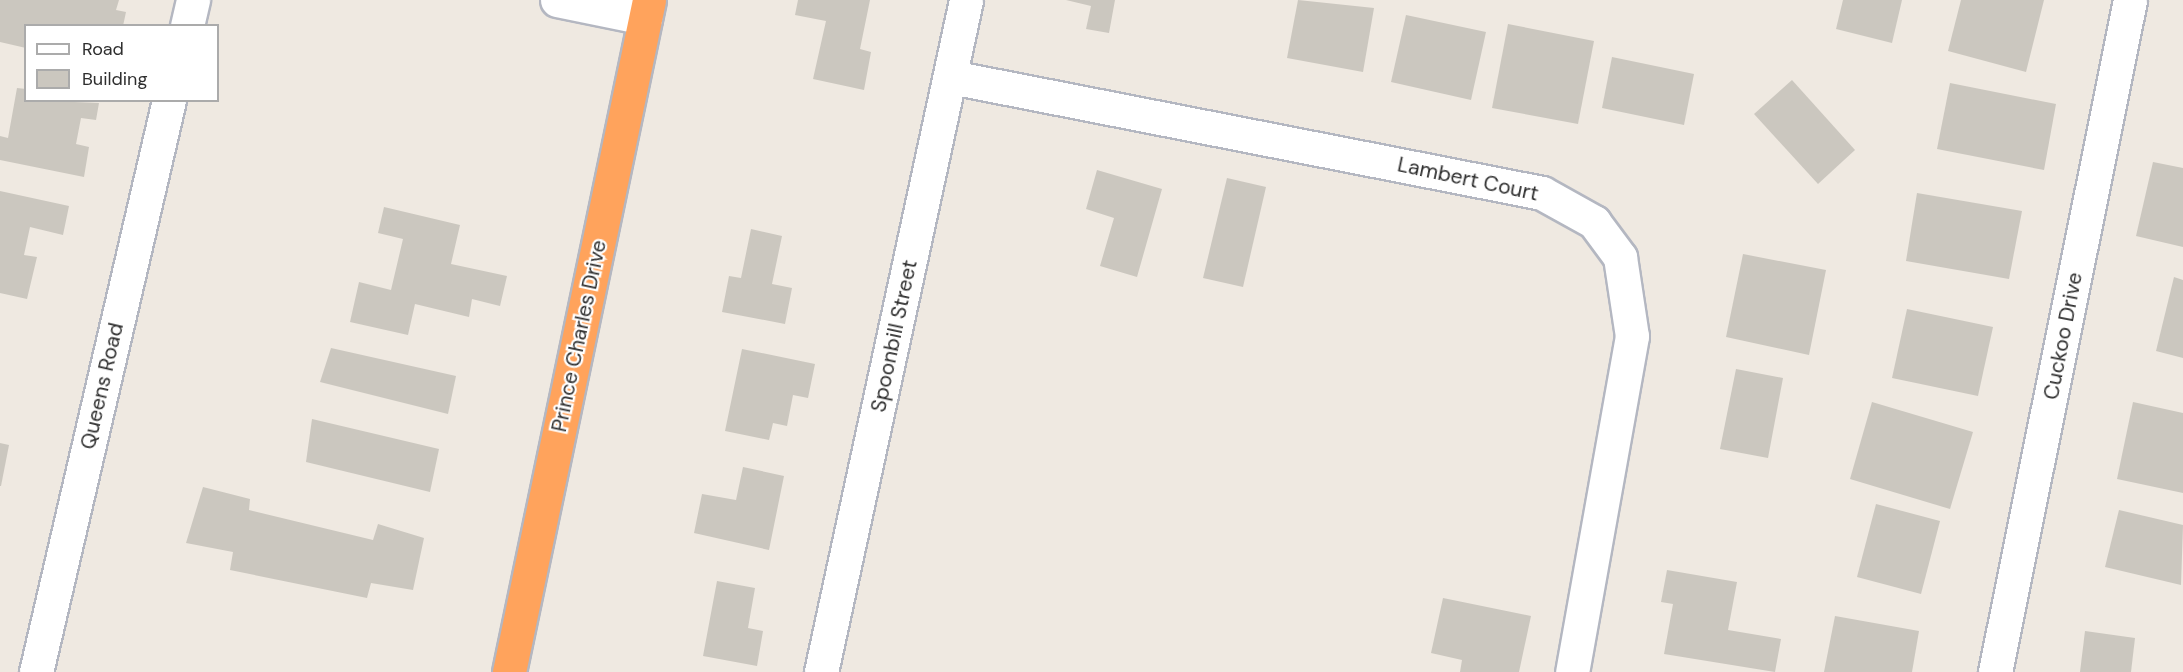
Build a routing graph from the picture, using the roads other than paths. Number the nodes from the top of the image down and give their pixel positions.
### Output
1 (193, 0) edge
2 (557, 0) edge
3 (966, 0) edge
4 (2130, 0) edge
5 (647, 9) edge
6 (187, 24) edge
7 (951, 77) junction
8 (169, 102) edge
9 (36, 672) edge
10 (509, 672) edge
11 (821, 672) edge
12 (1572, 672) edge
13 (1995, 672) edge

1 - 6 street
2 - 5 street
3 - 7 street, Spoonbill Street
4 - 13 street, Cuckoo Drive
5 - 10 highway, Prince Charles Drive
7 - 11 street, Spoonbill Street
7 - 12 street, Lambert Court
8 - 9 street, Queens Road

